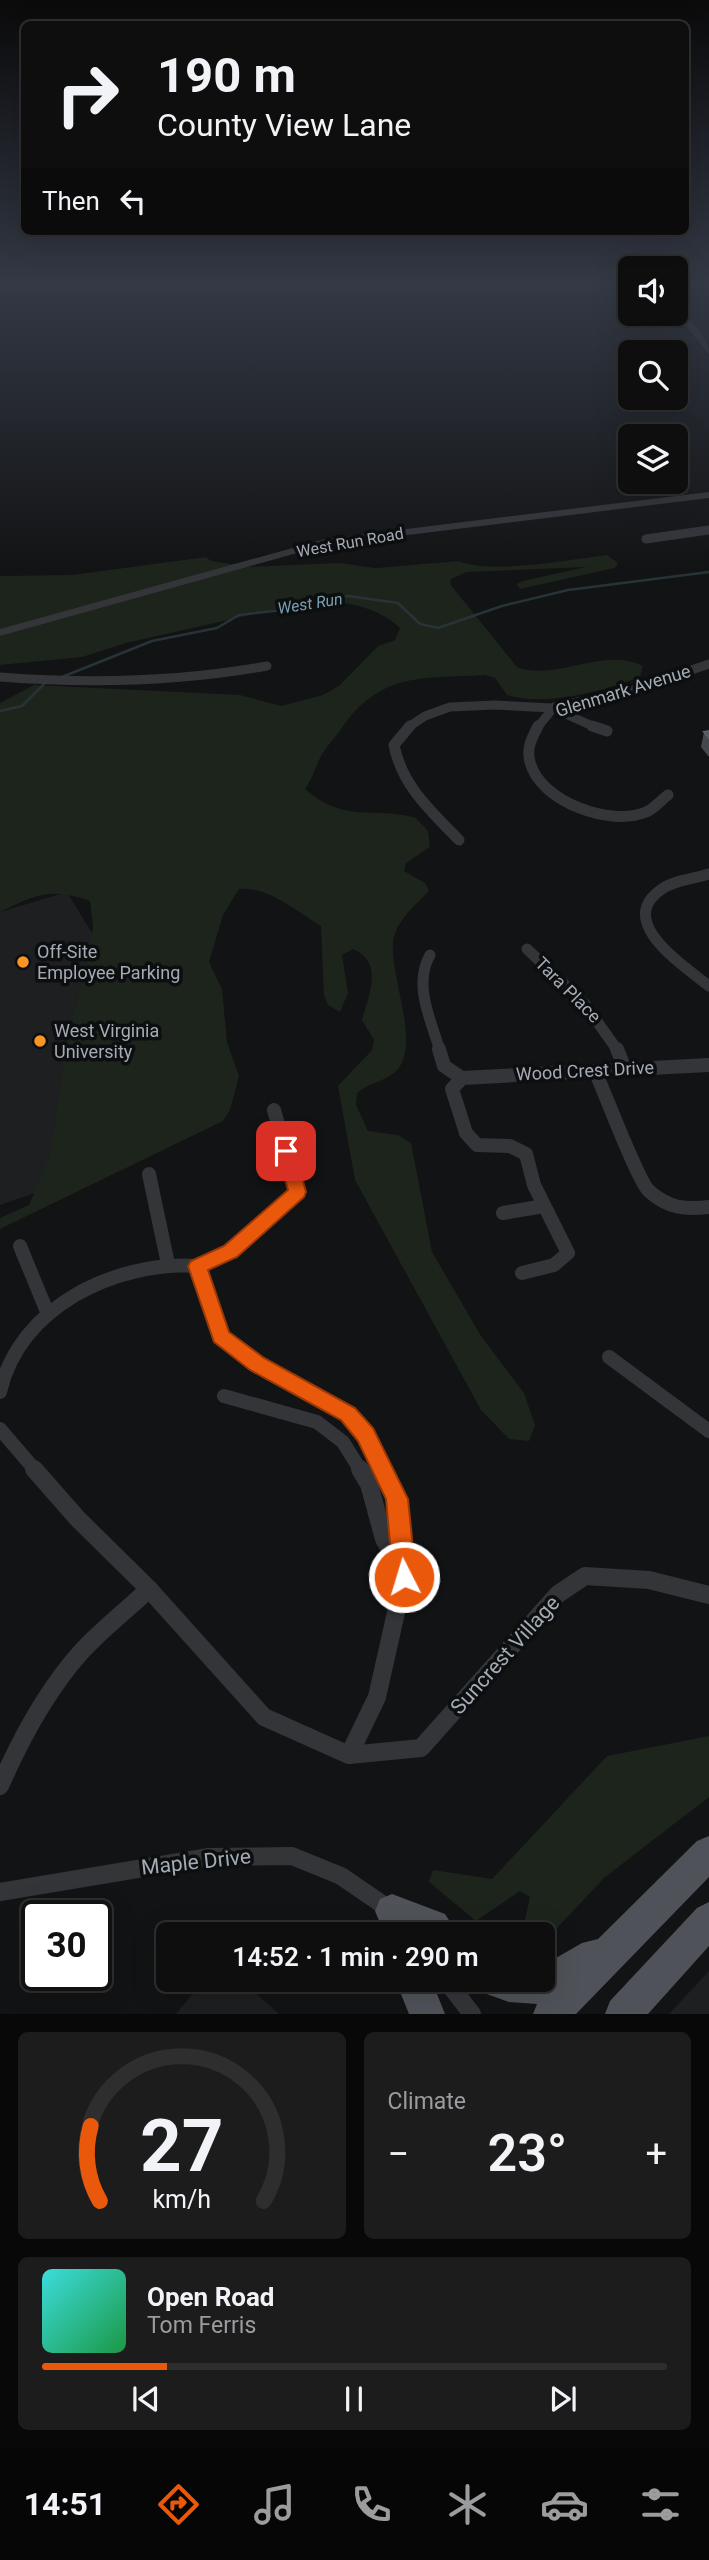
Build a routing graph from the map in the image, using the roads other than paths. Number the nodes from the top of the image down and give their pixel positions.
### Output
1 (709, 495) edge
2 (709, 530) edge
3 (646, 539) dead end
4 (0, 633) edge
5 (709, 664) edge
6 (267, 666) dead end
7 (0, 677) edge
8 (552, 708) junction
9 (607, 731) dead end
10 (668, 795) dead end
11 (459, 840) dead end
12 (709, 874) edge
13 (696, 878) junction
14 (709, 889) edge
15 (527, 949) dead end
16 (430, 955) dead end
17 (709, 986) edge
18 (709, 1065) edge
19 (625, 1069) junction
20 (595, 1071) junction
21 (462, 1078) junction
22 (274, 1110) dead end
23 (149, 1174) dead end
24 (544, 1206) junction
25 (709, 1207) edge
26 (503, 1213) dead end
27 (20, 1246) dead end
28 (168, 1265) junction
29 (197, 1266) junction
30 (522, 1273) dead end
31 (48, 1314) junction
32 (610, 1357) dead end
33 (0, 1392) edge
34 (224, 1396) dead end
35 (0, 1429) edge
36 (709, 1431) edge
37 (404, 1577) junction
38 (149, 1589) junction
39 (709, 1595) edge
40 (349, 1755) junction
41 (0, 1786) edge
42 (709, 1853) edge
43 (0, 1892) edge
44 (648, 1912) junction
45 (709, 1920) edge
46 (395, 1922) edge
47 (555, 1981) edge
48 (418, 1992) edge
49 (455, 1992) edge
50 (427, 2014) edge
51 (472, 2014) edge
52 (551, 2014) edge
53 (623, 2014) edge

1 - 4 street, West Run Road
2 - 3 street
5 - 8 street, Glenmark Avenue
6 - 7 street
8 - 9 street
8 - 10 street, Glenmark Avenue
8 - 11 street
12 - 13 street
13 - 14 street
13 - 17 street
15 - 19 street, Tara Place
16 - 21 street
18 - 19 street, Wood Crest Drive
19 - 20 street, Wood Crest Drive
20 - 21 street, Wood Crest Drive
20 - 25 street
21 - 24 street
22 - 29 street
23 - 28 street
24 - 26 street
24 - 30 street
27 - 31 street
28 - 29 street
28 - 31 street
29 - 37 street
31 - 33 street
32 - 36 street
34 - 37 street
35 - 38 street, Suncrest Village
37 - 40 street
38 - 40 street, Suncrest Village
38 - 41 street
39 - 40 street, Suncrest Village
42 - 44 main road
43 - 46 street, Maple Drive
44 - 47 main road
44 - 52 main road
45 - 53 main road
48 - 50 main road
49 - 51 street

